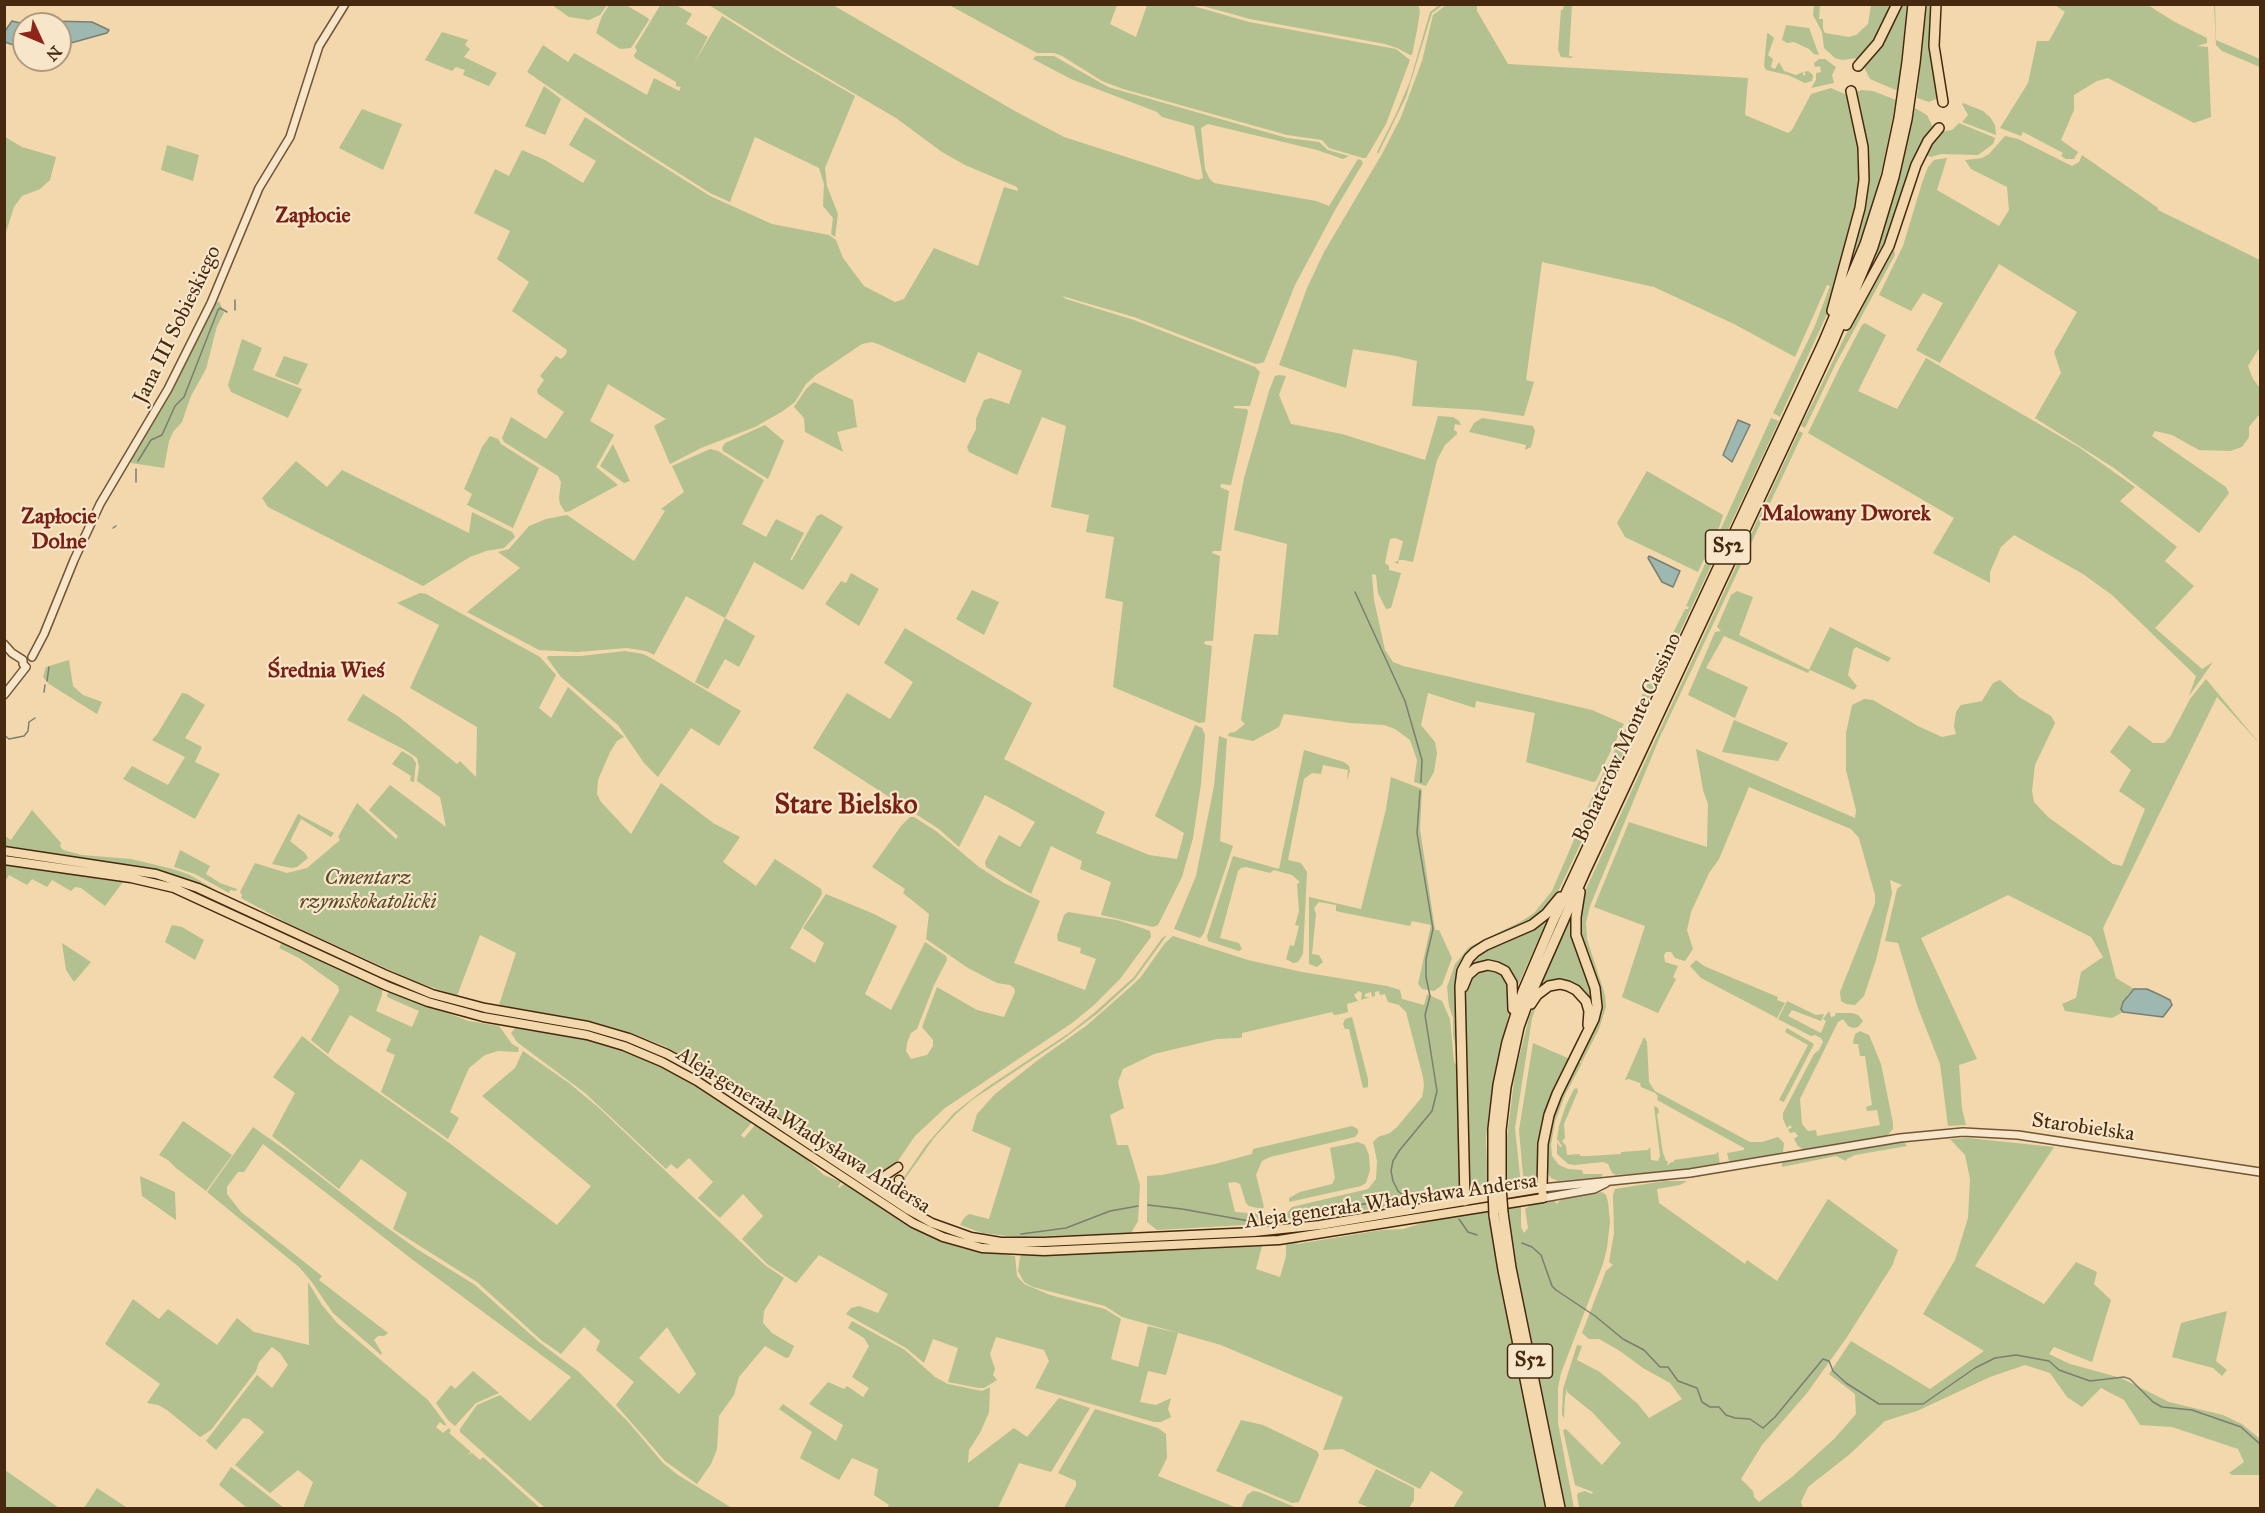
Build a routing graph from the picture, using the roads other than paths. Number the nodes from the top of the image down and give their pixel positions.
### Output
1 (345, 4) edge
2 (1897, 4) edge
3 (1913, 4) edge
4 (1921, 4) edge
5 (1936, 4) edge
6 (1858, 66) dead end
7 (1851, 91) dead end
8 (1943, 102) dead end
9 (1939, 128) dead end
10 (1823, 343) junction
11 (1819, 371) junction
12 (4, 644) edge
13 (25, 663) junction
14 (4, 695) edge
15 (4, 851) edge
16 (4, 860) edge
17 (1580, 872) junction
18 (1460, 1007) junction
19 (1516, 1024) junction
20 (1580, 1049) junction
21 (782, 1131) junction
22 (1900, 1138) joint
23 (898, 1167) dead end
24 (2260, 1172) edge
25 (863, 1180) junction
26 (899, 1180) dead end
27 (1542, 1193) junction
28 (1466, 1206) junction
29 (1498, 1214) junction
30 (924, 1219) junction
31 (1551, 1509) edge
32 (1560, 1509) edge

1 - 13 street, Jana III Sobieskiego
2 - 6 highway
3 - 10 highway, Bohaterów Monte Cassino / S52
4 - 11 highway, Bohaterów Monte Cassino / S52
5 - 8 highway
7 - 10 highway
9 - 11 highway
10 - 17 highway, Bohaterów Monte Cassino / S52
11 - 17 highway, Bohaterów Monte Cassino / S52
12 - 13 street
13 - 14 street
15 - 21 main road, Aleja generała Władysława Andersa
16 - 21 main road, Aleja generała Władysława Andersa
17 - 18 highway
17 - 19 highway, Bohaterów Monte Cassino / S52
17 - 20 highway
18 - 19 highway
18 - 28 highway
19 - 20 highway
19 - 29 highway, Bohaterów Monte Cassino / S52, bridge
20 - 27 highway
21 - 25 main road, Aleja generała Władysława Andersa
21 - 28 main road, Aleja generała Władysława Andersa
22 - 24 street, Starobielska
22 - 27 street, Aleja generała Władysława Andersa
23 - 25 main road
25 - 30 main road, Aleja generała Władysława Andersa
26 - 30 main road
27 - 28 main road, Aleja generała Władysława Andersa
28 - 30 main road, Aleja generała Władysława Andersa
29 - 31 highway, Bohaterów Monte Cassino / S52
29 - 32 highway, Bohaterów Monte Cassino / S52

